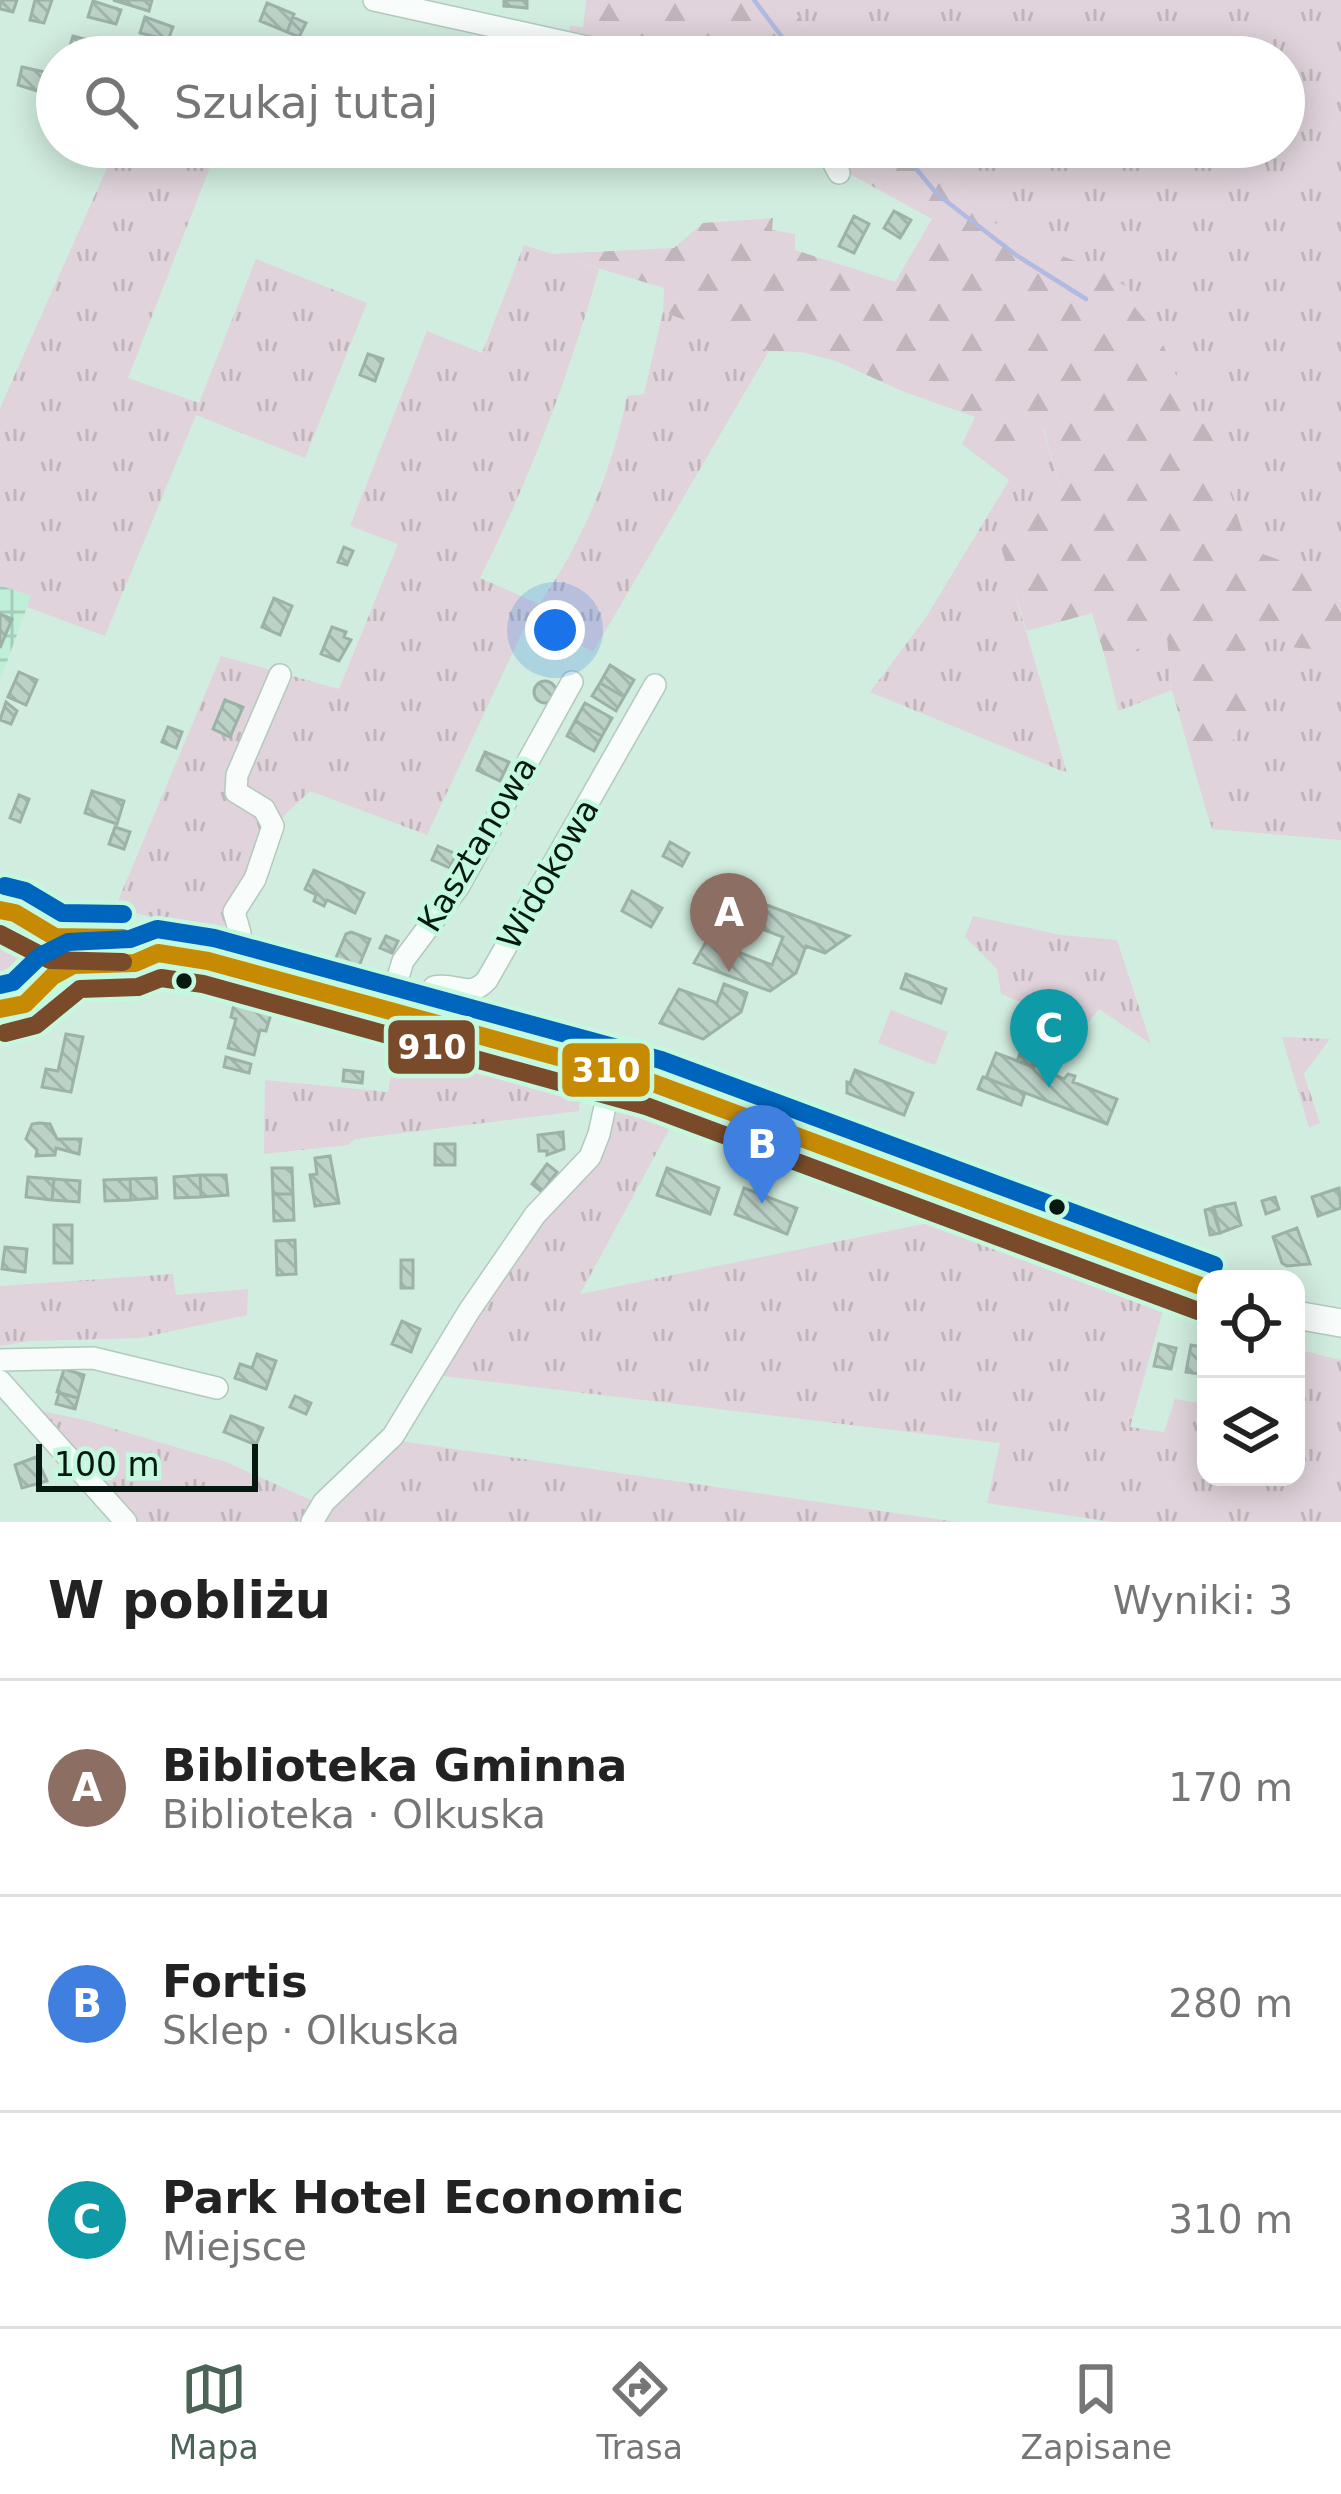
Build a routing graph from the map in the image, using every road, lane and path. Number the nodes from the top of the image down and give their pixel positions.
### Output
1 (374, 0) edge
2 (537, 36) edge
3 (836, 168) edge
4 (839, 173) dead end
5 (280, 675) dead end
6 (572, 682) dead end
7 (656, 685) dead end
8 (0, 910) edge
9 (34, 927) junction
10 (158, 953) junction
11 (234, 968) junction
12 (41, 991) junction
13 (401, 1012) junction
14 (3, 1013) edge
15 (613, 1070) junction
16 (1197, 1285) edge
17 (1305, 1317) edge
18 (1341, 1323) edge
19 (0, 1360) edge
20 (0, 1381) edge
21 (217, 1388) dead end
22 (125, 1522) edge
23 (312, 1522) edge

1 - 2 street
3 - 4 street
5 - 11 street
6 - 13 street, Kasztanowa
7 - 13 street, Widokowa
8 - 9 main road
9 - 10 main road
9 - 12 main road
10 - 11 main road
10 - 12 main road
11 - 13 main road
12 - 14 main road
13 - 15 main road
15 - 16 main road
15 - 23 street
17 - 18 main road
19 - 21 street
20 - 22 street

